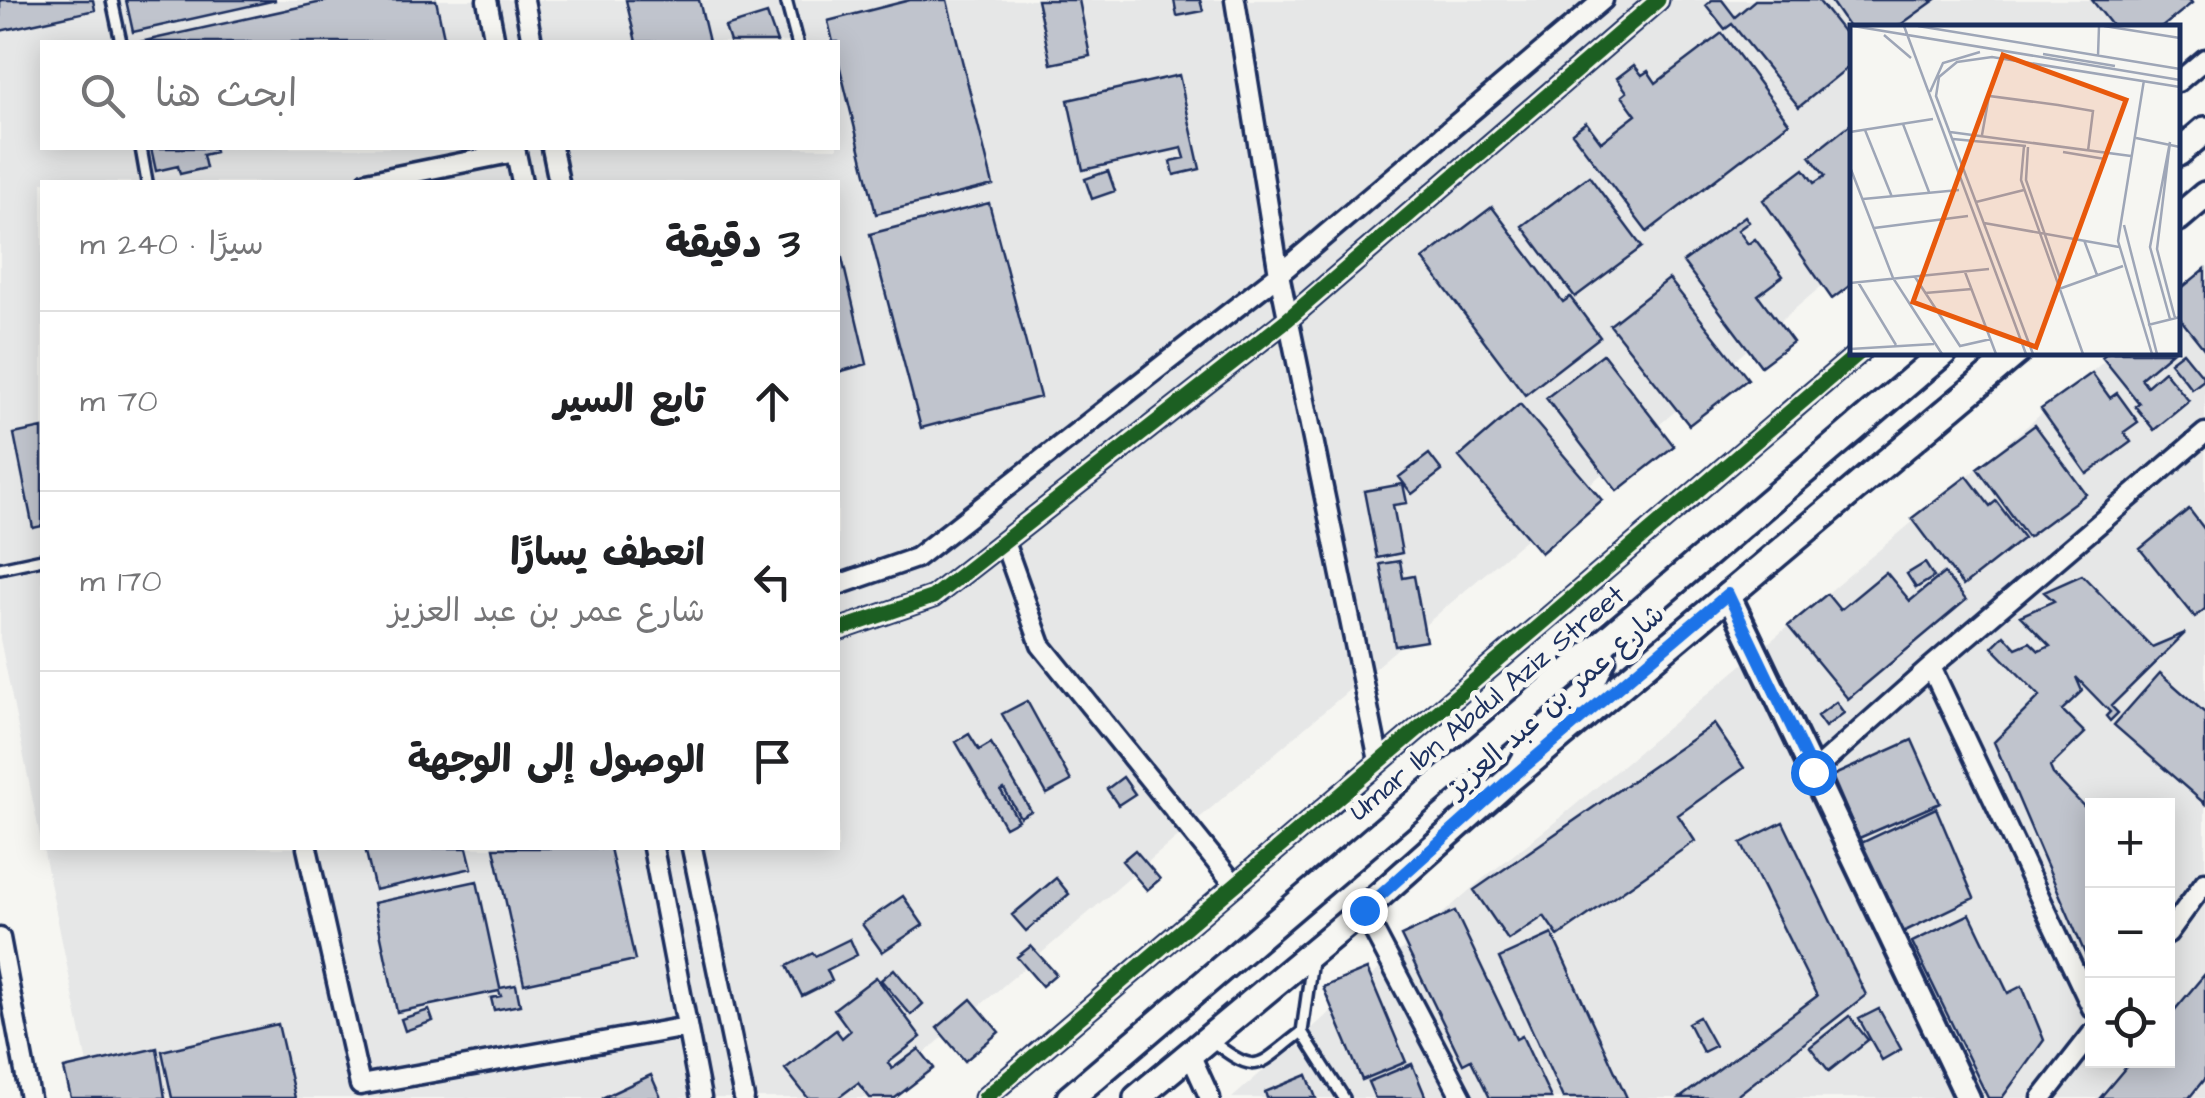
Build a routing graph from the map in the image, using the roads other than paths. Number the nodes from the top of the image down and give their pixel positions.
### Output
1 (112, 0) edge
2 (486, 0) edge
3 (524, 0) edge
4 (786, 0) edge
5 (1235, 0) edge
6 (1603, 0) edge
7 (1658, 0) edge
8 (120, 40) edge
9 (494, 40) edge
10 (532, 40) edge
11 (796, 40) edge
12 (2205, 59) edge
13 (2180, 80) edge
14 (2205, 130) edge
15 (140, 150) edge
16 (515, 150) edge
17 (552, 150) edge
18 (2180, 151) edge
19 (147, 180) edge
20 (376, 180) edge
21 (522, 180) edge
22 (559, 180) edge
23 (2205, 195) edge
24 (2180, 216) edge
25 (1278, 274) junction
26 (1288, 319) junction
27 (1856, 355) edge
28 (1940, 355) edge
29 (2012, 355) edge
30 (2205, 433) edge
31 (1004, 542) junction
32 (40, 559) edge
33 (0, 568) edge
34 (840, 584) edge
35 (1728, 594) junction
36 (840, 629) edge
37 (1603, 644) junction
38 (1931, 667) junction
39 (1379, 761) junction
40 (1813, 772) junction
41 (1510, 779) junction
42 (307, 850) edge
43 (653, 850) edge
44 (692, 850) edge
45 (2205, 882) edge
46 (1235, 885) junction
47 (1364, 910) junction
48 (2175, 923) edge
49 (0, 938) edge
50 (1313, 952) junction
51 (2085, 993) edge
52 (687, 1027) junction
53 (1302, 1032) junction
54 (2085, 1043) edge
55 (1200, 1046) junction
56 (30, 1098) edge
57 (701, 1098) edge
58 (744, 1098) edge
59 (984, 1098) edge
60 (1070, 1098) edge
61 (1136, 1098) edge
62 (1210, 1098) edge
63 (1344, 1098) edge
64 (1462, 1098) edge
65 (1968, 1098) edge
66 (2042, 1098) edge

1 - 8 lane
2 - 9 street
3 - 10 street
4 - 11 lane
5 - 25 street
6 - 25 street
7 - 26 street
12 - 13 street
14 - 18 main road
15 - 19 lane
16 - 20 street
16 - 21 street
17 - 22 street
23 - 24 main road
25 - 26 street
25 - 34 street
26 - 31 street
26 - 39 street
27 - 39 street
28 - 37 main road, Umar Ibn Abdul Aziz Street
29 - 35 main road, شارع عمر بن عبد العزيز
30 - 38 street
31 - 36 street
31 - 46 street
32 - 33 lane
35 - 40 street
35 - 41 main road, شارع عمر بن عبد العزيز
37 - 41 street
37 - 60 main road, Umar Ibn Abdul Aziz Street
38 - 40 street
38 - 51 street
39 - 46 street
40 - 65 street
41 - 47 main road, شارع عمر بن عبد العزيز
42 - 52 street
43 - 52 street
44 - 58 street
45 - 48 street
46 - 59 street
47 - 50 main road, شارع عمر بن عبد العزيز
47 - 64 street
49 - 56 street
50 - 53 lane
50 - 55 main road, شارع عمر بن عبد العزيز
52 - 57 street
53 - 55 lane
53 - 63 lane
54 - 66 street
55 - 61 main road, شارع عمر بن عبد العزيز
55 - 62 street

